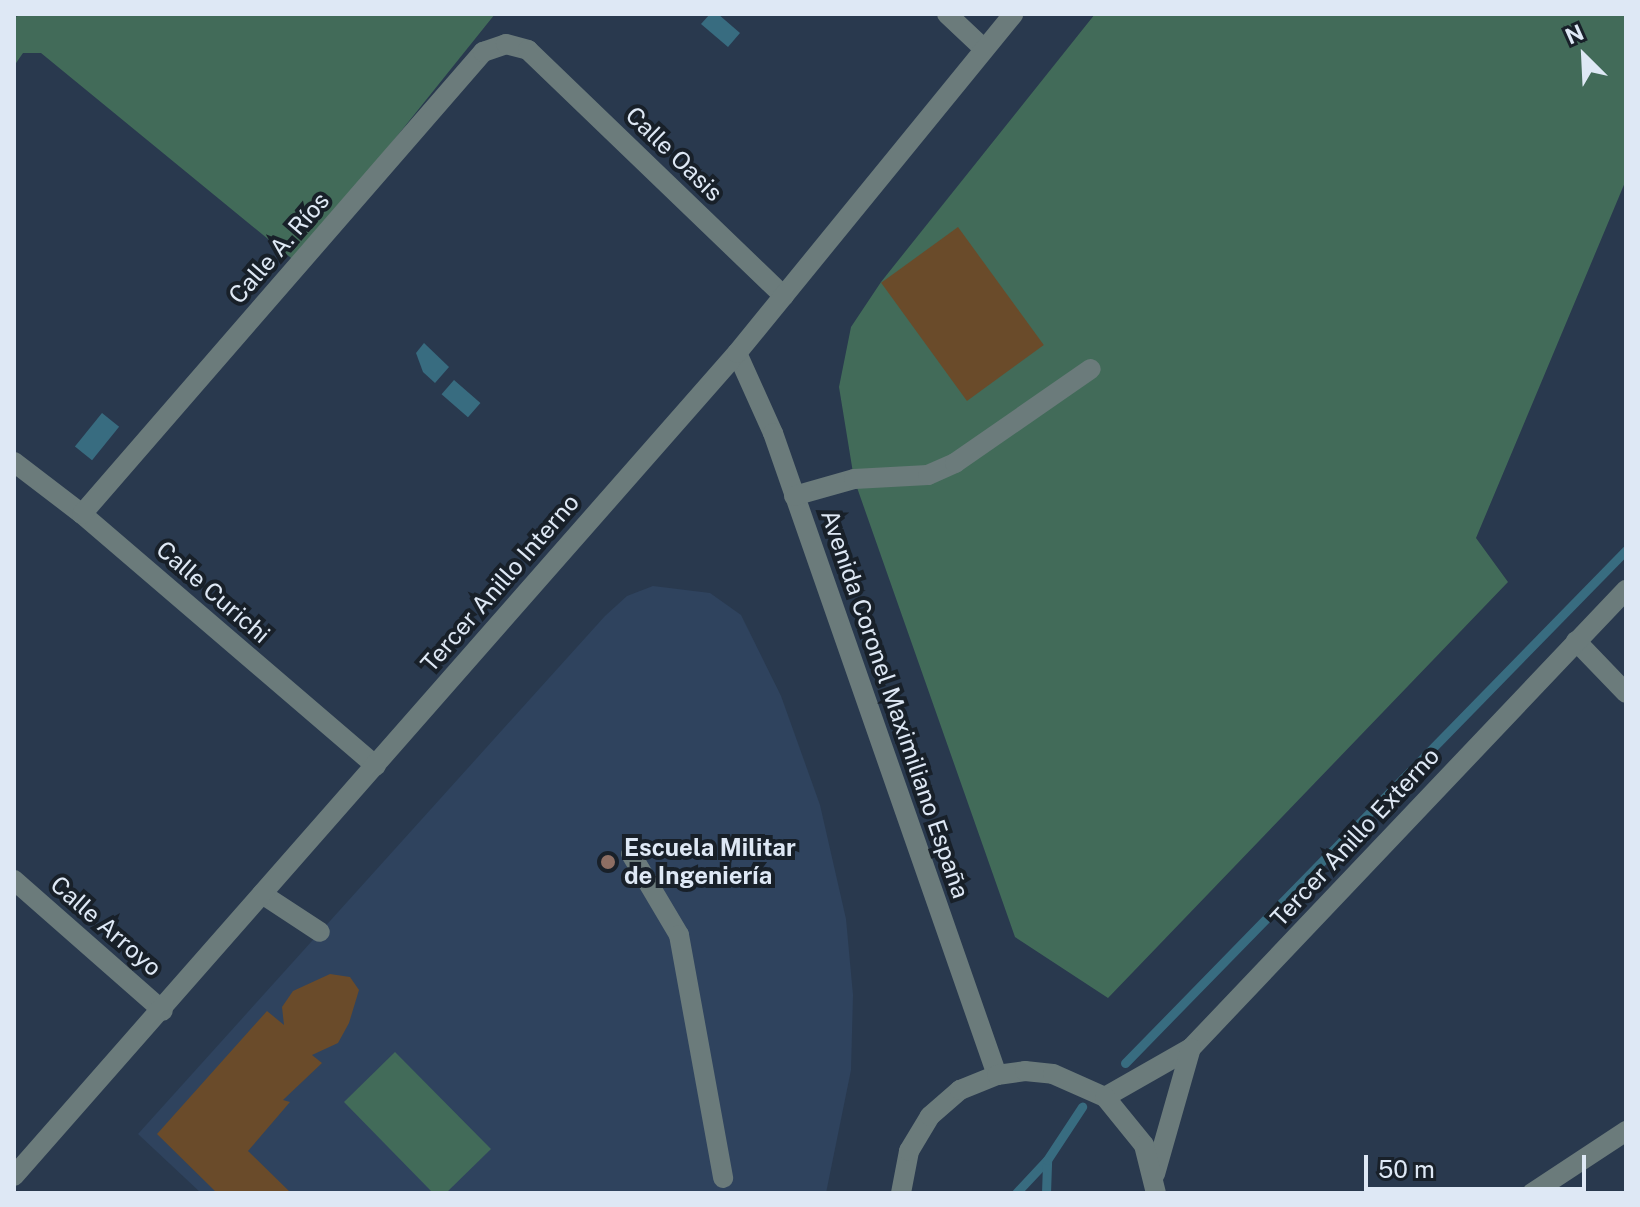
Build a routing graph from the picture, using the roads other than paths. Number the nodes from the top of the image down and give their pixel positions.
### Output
1 (947, 14) edge
2 (1013, 14) edge
3 (983, 48) junction
4 (528, 50) joint
5 (784, 296) junction
6 (737, 353) junction
7 (1091, 369) dead end
8 (14, 462) edge
9 (794, 496) junction
10 (82, 514) junction
11 (1626, 590) edge
12 (1576, 641) junction
13 (1626, 693) edge
14 (376, 766) junction
15 (631, 854) dead end
16 (14, 880) edge
17 (262, 894) junction
18 (320, 932) dead end
19 (163, 1011) junction
20 (1191, 1048) junction
21 (997, 1075) junction
22 (1105, 1097) junction
23 (1626, 1131) edge
24 (14, 1176) edge
25 (723, 1178) dead end
26 (1155, 1185) edge
27 (899, 1192) edge
28 (1532, 1193) edge

1 - 3 street
2 - 3 street, Tercer Anillo Interno
3 - 5 street, Tercer Anillo Interno
4 - 5 street, Calle Oasis
4 - 10 street, Calle A. Ríos
5 - 6 street, Tercer Anillo Interno
6 - 9 street, Avenida Coronel Maximiliano España
6 - 14 street, Tercer Anillo Interno
7 - 9 street
8 - 10 street, Calle Curichi
9 - 21 street, Avenida Coronel Maximiliano España
10 - 14 street, Calle Curichi
11 - 12 street, Tercer Anillo Externo
12 - 13 street
12 - 20 street, Tercer Anillo Externo
14 - 17 street, Tercer Anillo Interno
15 - 25 street
16 - 19 street, Calle Arroyo
17 - 18 street
17 - 19 street, Tercer Anillo Interno
19 - 24 street, Tercer Anillo Interno
20 - 22 street, Tercer Anillo Externo
20 - 26 street
21 - 22 street
21 - 27 street
22 - 26 street
23 - 28 street

